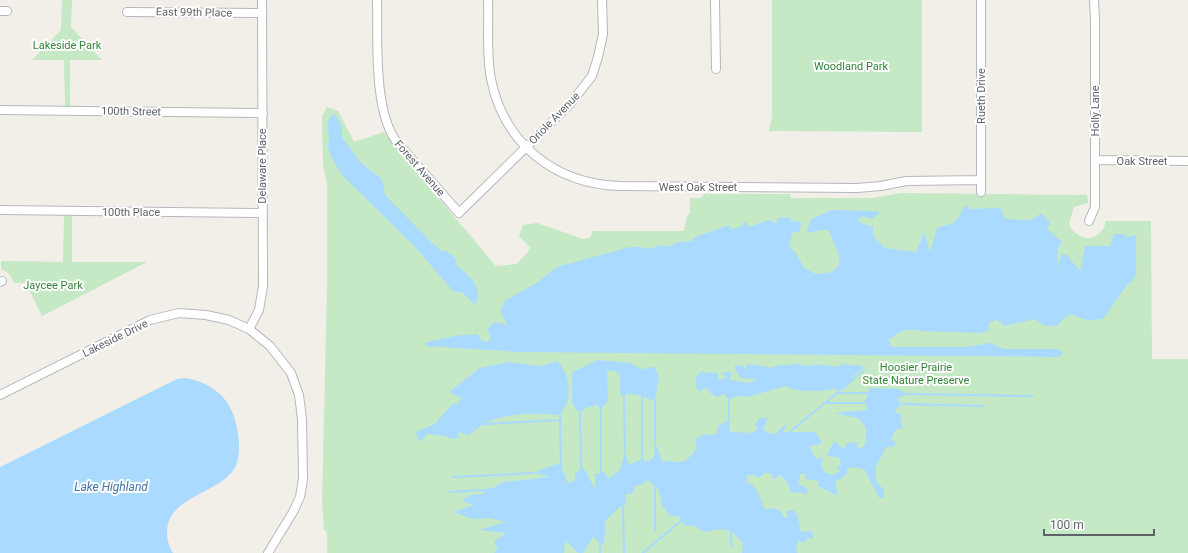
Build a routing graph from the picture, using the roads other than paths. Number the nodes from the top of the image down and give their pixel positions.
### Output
1 (262, 0) edge
2 (377, 0) edge
3 (488, 0) edge
4 (602, 0) edge
5 (715, 0) edge
6 (981, 0) edge
7 (1094, 0) edge
8 (127, 12) dead end
9 (262, 13) junction
10 (716, 69) dead end
11 (0, 110) edge
12 (262, 113) junction
13 (526, 147) junction
14 (1095, 160) junction
15 (1188, 161) edge
16 (981, 180) junction
17 (981, 192) dead end
18 (0, 210) edge
19 (262, 213) junction
20 (459, 213) joint
21 (1089, 221) dead end
22 (249, 329) junction
23 (0, 395) edge
24 (268, 553) edge

1 - 9 street, Delaware Place
2 - 20 street, Forest Avenue
3 - 13 street, West Oak Street
4 - 13 street, Oriole Avenue
5 - 10 street
6 - 16 street, Rueth Drive
7 - 14 street, Holly Lane
8 - 9 street, East 99th Place
9 - 12 street, Delaware Place
11 - 12 street, 100th Street
12 - 19 street, Delaware Place
13 - 16 street, West Oak Street
13 - 20 street, Oriole Avenue
14 - 15 street, Oak Street
14 - 21 street, Holly Lane
16 - 17 street, Rueth Drive
18 - 19 street, 100th Place
19 - 22 street, Delaware Place
22 - 23 street, Lakeside Drive
22 - 24 street, Lakeside Drive

